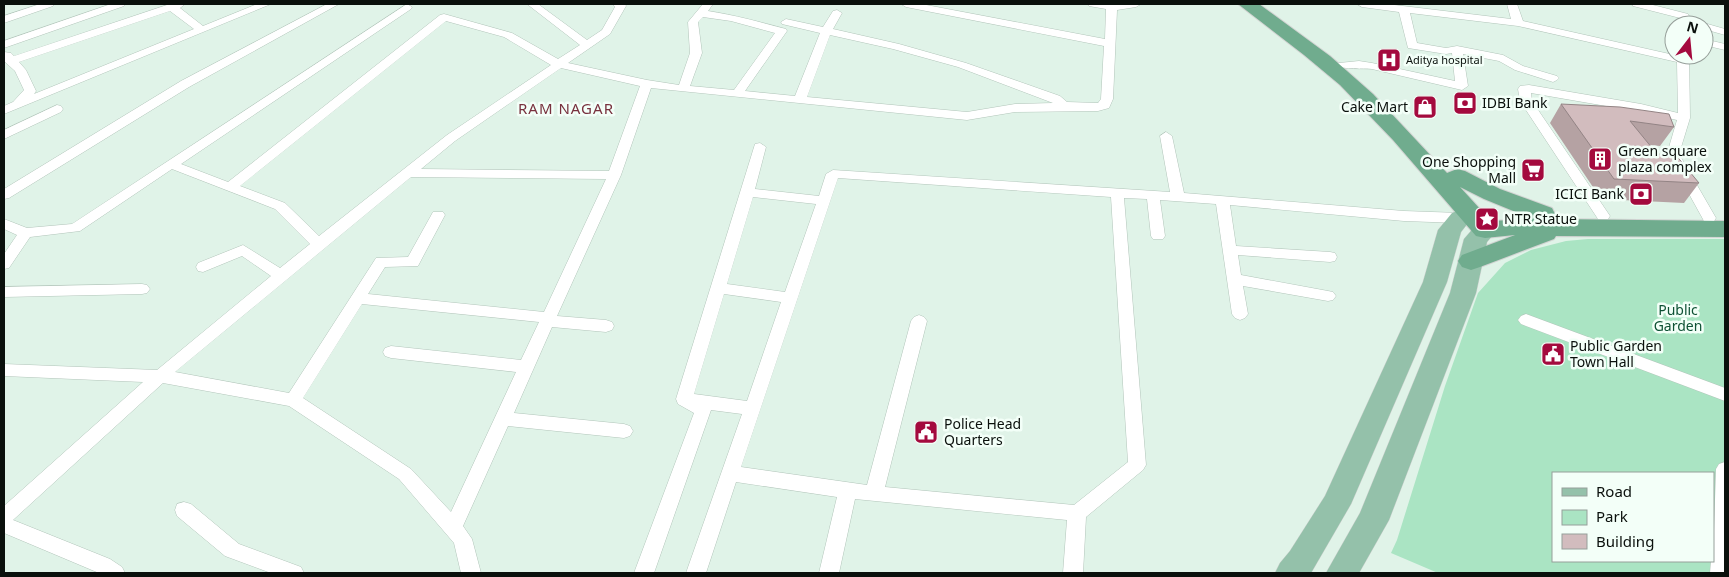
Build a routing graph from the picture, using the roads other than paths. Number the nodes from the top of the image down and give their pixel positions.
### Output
1 (49, 4) edge
2 (120, 4) edge
3 (266, 4) edge
4 (304, 4) edge
5 (334, 4) edge
6 (532, 4) edge
7 (621, 4) edge
8 (708, 4) edge
9 (906, 4) edge
10 (1093, 4) edge
11 (1136, 4) edge
12 (1247, 4) edge
13 (1258, 4) edge
14 (1362, 4) edge
15 (1512, 4) edge
16 (1637, 4) edge
17 (176, 5) edge
18 (1112, 6) edge
19 (407, 7) dead end
20 (1404, 9) junction
21 (320, 10) junction
22 (700, 13) junction
23 (837, 13) dead end
24 (1667, 15) edge
25 (4, 20) edge
26 (786, 22) dead end
27 (1518, 23) junction
28 (202, 30) junction
29 (826, 32) junction
30 (1111, 44) junction
31 (4, 45) edge
32 (587, 45) junction
33 (1456, 48) junction
34 (4, 49) edge
35 (1664, 54) edge
36 (10, 61) junction
37 (558, 64) junction
38 (1344, 65) junction
39 (1683, 65) edge
40 (1553, 78) dead end
41 (647, 84) junction
42 (683, 89) junction
43 (737, 94) junction
44 (800, 99) junction
45 (16, 105) junction
46 (1064, 106) junction
47 (56, 109) dead end
48 (4, 110) edge
49 (1684, 118) junction
50 (4, 134) edge
51 (1166, 136) dead end
52 (760, 147) dead end
53 (170, 164) junction
54 (407, 173) junction
55 (614, 175) junction
56 (1457, 176) junction
57 (230, 187) junction
58 (747, 192) junction
59 (1117, 194) junction
60 (4, 196) edge
61 (1153, 196) junction
62 (1178, 198) junction
63 (1222, 200) junction
64 (824, 201) junction
65 (438, 216) dead end
66 (1603, 216) junction
67 (1483, 220) junction
68 (1551, 221) junction
69 (1720, 221) edge
70 (4, 224) edge
71 (26, 233) junction
72 (1158, 236) dead end
73 (319, 244) junction
74 (1230, 250) junction
75 (1330, 257) dead end
76 (1471, 261) junction
77 (4, 264) edge
78 (203, 267) dead end
79 (281, 276) junction
80 (1235, 279) junction
81 (718, 288) junction
82 (142, 289) dead end
83 (4, 292) edge
84 (1328, 296) dead end
85 (358, 298) junction
86 (791, 298) junction
87 (1240, 314) dead end
88 (549, 319) junction
89 (1526, 320) dead end
90 (919, 321) dead end
91 (606, 326) dead end
92 (391, 352) dead end
93 (527, 367) junction
94 (4, 370) edge
95 (160, 376) junction
96 (1725, 395) edge
97 (684, 399) junction
98 (293, 400) junction
99 (752, 409) junction
100 (503, 418) junction
101 (624, 430) dead end
102 (1725, 469) edge
103 (730, 473) junction
104 (848, 491) junction
105 (874, 494) junction
106 (184, 510) dead end
107 (1077, 513) junction
108 (4, 517) edge
109 (4, 525) edge
110 (453, 528) junction
111 (1723, 554) edge
112 (115, 573) edge
113 (294, 573) edge
114 (472, 573) edge
115 (644, 573) edge
116 (696, 573) edge
117 (828, 573) edge
118 (1073, 573) edge
119 (1291, 573) edge
120 (1342, 573) edge
121 (1720, 573) edge

1 - 25 street
2 - 31 street
3 - 28 street
4 - 21 street
5 - 21 street
6 - 32 street
7 - 32 street
8 - 22 street
9 - 30 street
10 - 18 street
11 - 18 street
12 - 67 highway
13 - 38 highway
14 - 20 street
15 - 27 street
16 - 24 street
17 - 28 street
17 - 36 street
18 - 30 street
19 - 53 street
20 - 27 street
20 - 33 street
21 - 60 street
22 - 42 street
22 - 43 street
23 - 29 street
26 - 29 street
27 - 35 street
28 - 45 street
29 - 44 street
29 - 46 street
30 - 46 street
32 - 37 street
33 - 38 street
33 - 40 street
34 - 36 street
36 - 45 street
37 - 41 street
37 - 54 street
37 - 57 street
38 - 56 highway
39 - 49 street
41 - 42 street
41 - 55 street
42 - 43 street
43 - 44 street
44 - 46 street
45 - 48 street
47 - 50 street
49 - 66 street
49 - 69 street
51 - 62 street
52 - 58 street
53 - 57 street
53 - 71 street
54 - 55 street
54 - 73 street
55 - 88 street
56 - 67 highway
56 - 68 highway
57 - 73 street
58 - 64 street
58 - 81 street
59 - 61 street
59 - 64 street
59 - 107 street
61 - 62 street
61 - 72 street
62 - 63 street
63 - 67 street
63 - 74 street
64 - 86 street
65 - 85 street
66 - 68 highway
66 - 69 highway
67 - 68 highway
67 - 76 main road
67 - 119 main road
68 - 69 highway
68 - 76 highway
70 - 71 street
71 - 77 street
73 - 79 street
74 - 75 street
74 - 80 street
76 - 120 main road
78 - 79 street
79 - 95 street
80 - 84 street
80 - 87 street
81 - 86 street
81 - 97 street
82 - 83 street
85 - 88 street
85 - 98 street
86 - 99 street
88 - 91 street
88 - 93 street
89 - 96 street
90 - 105 street
92 - 93 street
93 - 100 street
94 - 95 street
95 - 98 street
95 - 108 street
97 - 99 street
97 - 115 street
98 - 110 street
99 - 103 street
100 - 101 street
100 - 110 street
102 - 111 street
103 - 104 street
103 - 116 street
104 - 105 street
104 - 117 street
105 - 107 street
106 - 113 street
107 - 118 street
109 - 112 street
110 - 114 street
111 - 121 street

